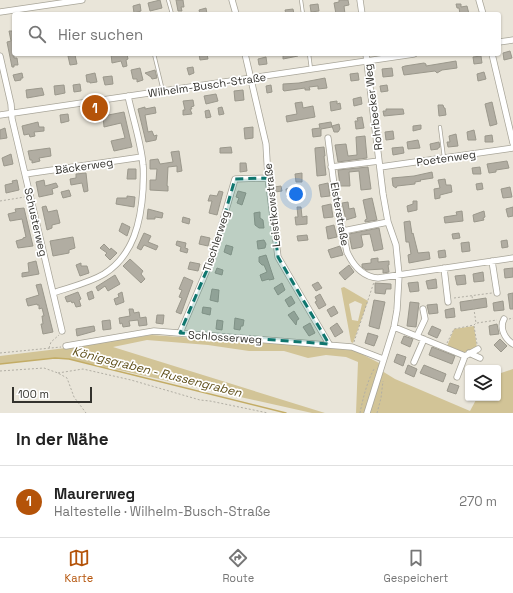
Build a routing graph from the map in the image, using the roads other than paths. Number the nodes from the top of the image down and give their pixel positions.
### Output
1 (82, 0) edge
2 (168, 0) edge
3 (232, 0) edge
4 (301, 0) edge
5 (360, 0) edge
6 (479, 0) edge
7 (0, 12) edge
8 (171, 12) edge
9 (235, 12) edge
10 (303, 12) edge
11 (362, 12) edge
12 (482, 12) edge
13 (513, 40) edge
14 (501, 42) edge
15 (0, 56) edge
16 (154, 56) edge
17 (246, 56) edge
18 (309, 56) edge
19 (366, 56) edge
20 (401, 56) edge
21 (492, 56) edge
22 (367, 61) junction
23 (311, 69) junction
24 (251, 78) junction
25 (163, 91) junction
26 (128, 96) junction
27 (12, 113) junction
28 (0, 115) edge
29 (440, 127) dead end
30 (328, 138) dead end
31 (513, 143) edge
32 (513, 148) edge
33 (142, 158) junction
34 (444, 158) junction
35 (379, 161) junction
36 (331, 166) junction
37 (380, 167) junction
38 (25, 174) junction
39 (268, 178) junction
40 (388, 222) junction
41 (343, 231) junction
42 (513, 258) edge
43 (492, 261) junction
44 (444, 268) junction
45 (399, 275) junction
46 (53, 293) junction
47 (497, 293) road end
48 (448, 300) road end
49 (423, 309) dead end
50 (504, 319) road end
51 (394, 327) junction
52 (62, 331) road end
53 (180, 333) junction
54 (417, 336) junction
55 (424, 339) junction
56 (329, 344) junction
57 (513, 344) edge
58 (66, 346) road end
59 (478, 349) road end
60 (467, 354) junction
61 (480, 358) dead end
62 (383, 361) junction
63 (414, 362) dead end
64 (457, 378) dead end
65 (367, 413) edge

1 - 7 street
2 - 8 lane
3 - 9 street
4 - 10 lane
5 - 11 street
6 - 12 street
13 - 14 street
15 - 27 street, Schusterweg
16 - 25 lane
17 - 24 street, Leistikowstraße
18 - 23 lane
19 - 22 street, Rohrbecker Weg
20 - 22 street, Wilhelm-Busch-Straße
21 - 31 street
22 - 23 street, Wilhelm-Busch-Straße
22 - 35 street, Rohrbecker Weg
23 - 24 street, Wilhelm-Busch-Straße
24 - 25 street, Wilhelm-Busch-Straße
24 - 39 street, Leistikowstraße
25 - 26 street, Wilhelm-Busch-Straße
26 - 27 street, Wilhelm-Busch-Straße
26 - 33 street
27 - 28 street, Wilhelm-Busch-Straße
27 - 38 street, Schusterweg
29 - 34 lane
30 - 36 street, Elsterstraße
32 - 34 street, Poetenweg
33 - 38 street, Bäckerweg
33 - 46 street
34 - 37 street, Poetenweg
35 - 36 street, Rohrbecker Weg
35 - 37 street, Rohrbecker Weg
36 - 41 street, Elsterstraße
37 - 40 street, Rohrbecker Weg
38 - 46 street, Schusterweg
39 - 53 street, Tischlerweg
39 - 56 street, Leistikowstraße
40 - 41 street
40 - 45 street, Rohrbecker Weg
41 - 45 street, Elsterstraße
42 - 43 street
43 - 44 street
43 - 47 street
44 - 45 street
44 - 48 street
45 - 51 street, Rohrbecker Weg
46 - 52 street, Schusterweg
49 - 54 street
50 - 57 street
51 - 54 street
51 - 62 street, Rohrbecker Weg
53 - 56 street, Schlosserweg
53 - 58 street, Schlosserweg
54 - 55 street
55 - 60 street
55 - 63 street
56 - 62 street, Schlosserweg
59 - 60 street
60 - 61 street
60 - 64 street
62 - 65 street, Rohrbecker Weg

